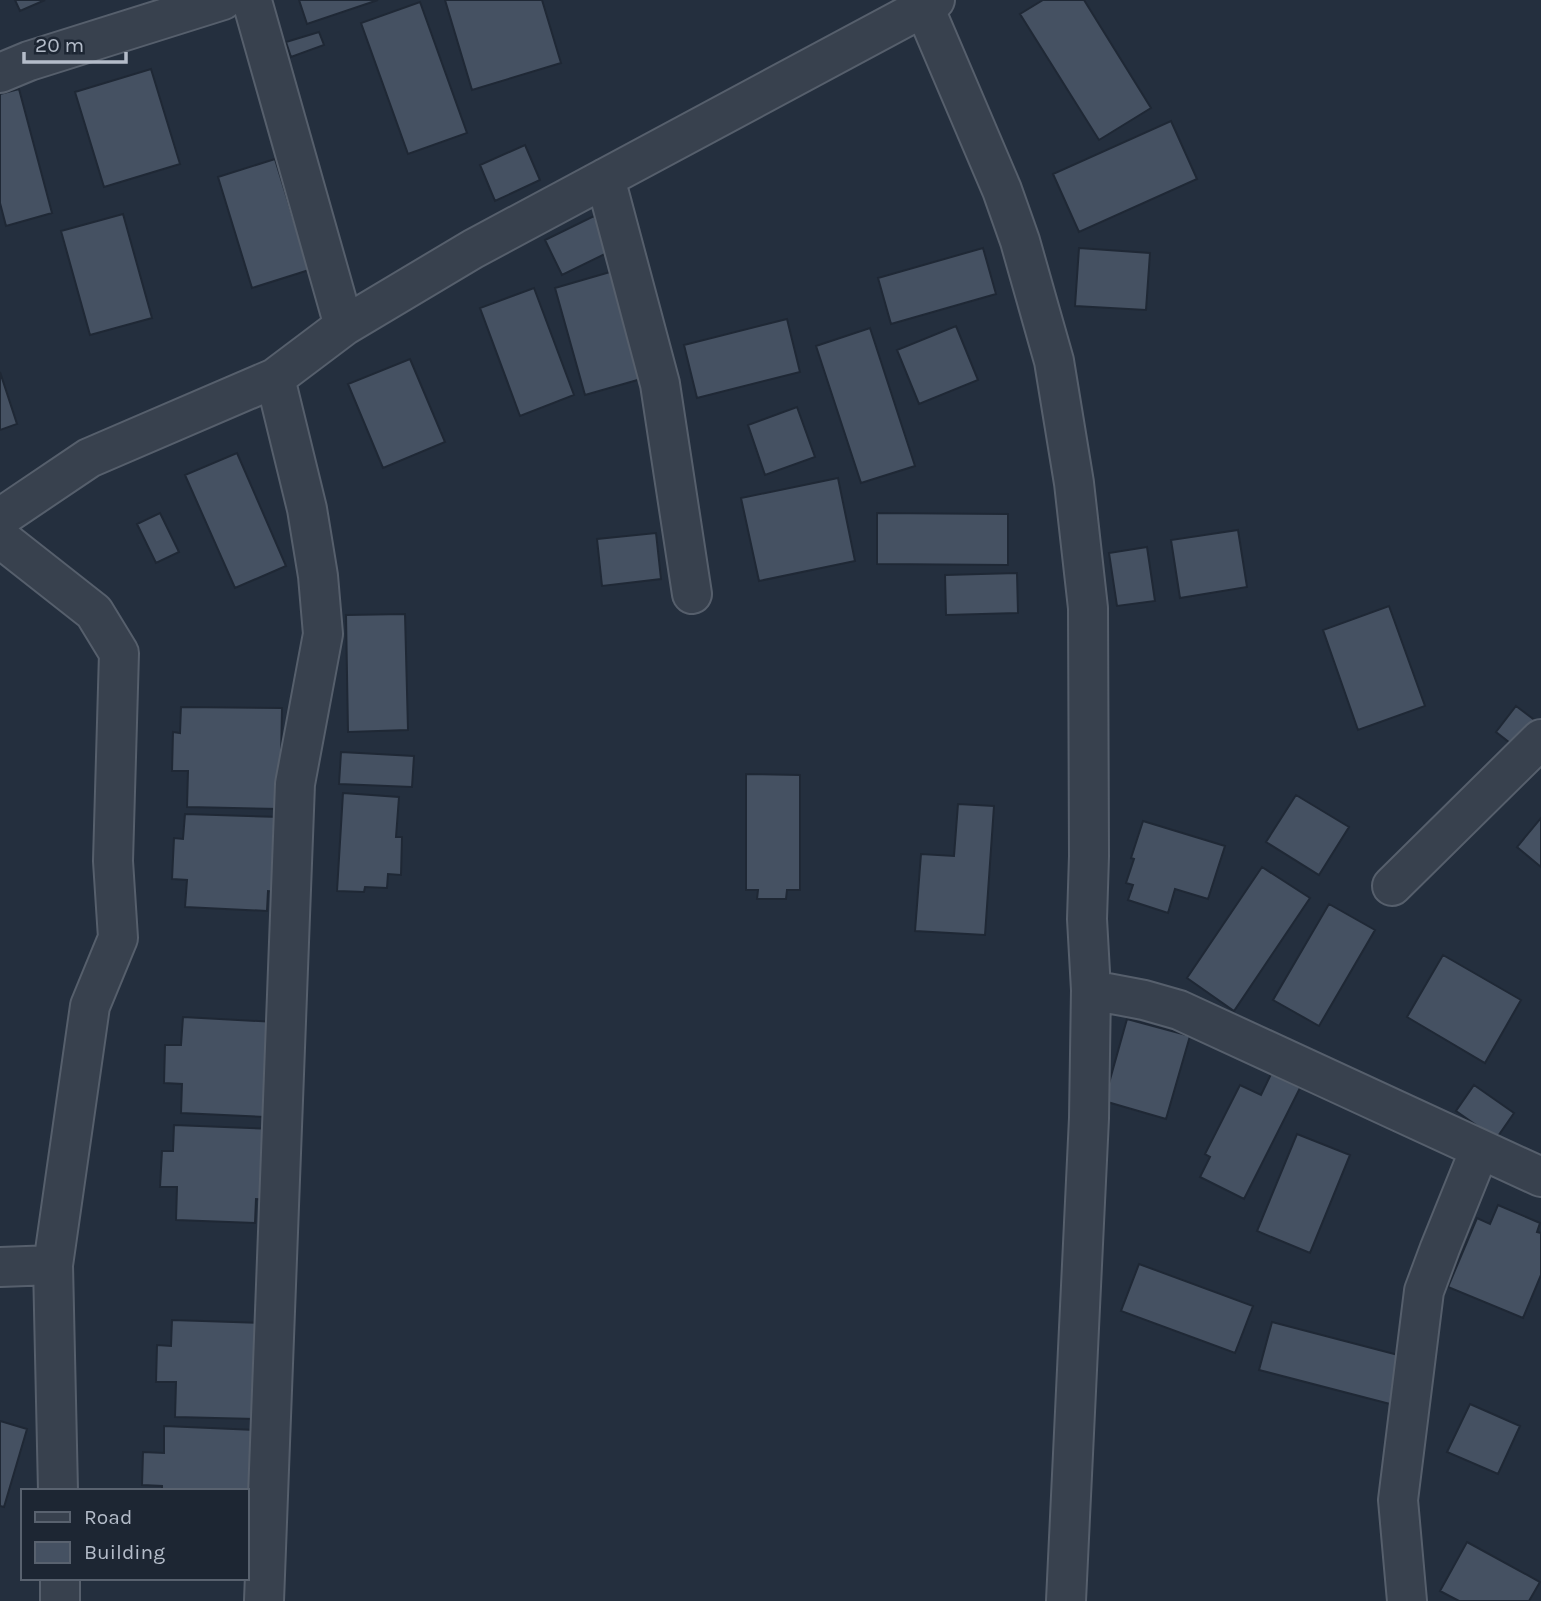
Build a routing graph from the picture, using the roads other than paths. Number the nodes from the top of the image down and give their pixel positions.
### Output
1 (223, 0) edge
2 (251, 0) edge
3 (929, 4) edge
4 (0, 73) edge
5 (605, 178) junction
6 (344, 326) junction
7 (275, 378) junction
8 (0, 518) edge
9 (0, 538) edge
10 (692, 594) dead end
11 (1541, 739) edge
12 (1392, 886) dead end
13 (1091, 990) junction
14 (1480, 1149) junction
15 (1541, 1177) edge
16 (53, 1265) junction
17 (0, 1267) edge
18 (58, 1489) edge
19 (60, 1580) edge
20 (60, 1601) edge
21 (264, 1601) edge
22 (1066, 1601) edge
23 (1407, 1601) edge

1 - 4 street
2 - 6 street
3 - 5 street
3 - 13 street
5 - 6 street
5 - 10 street
6 - 7 street
7 - 8 street
7 - 21 street
9 - 16 street
11 - 12 street
13 - 14 street
13 - 22 street
14 - 15 street
14 - 23 street
16 - 17 street
16 - 18 street
19 - 20 street

